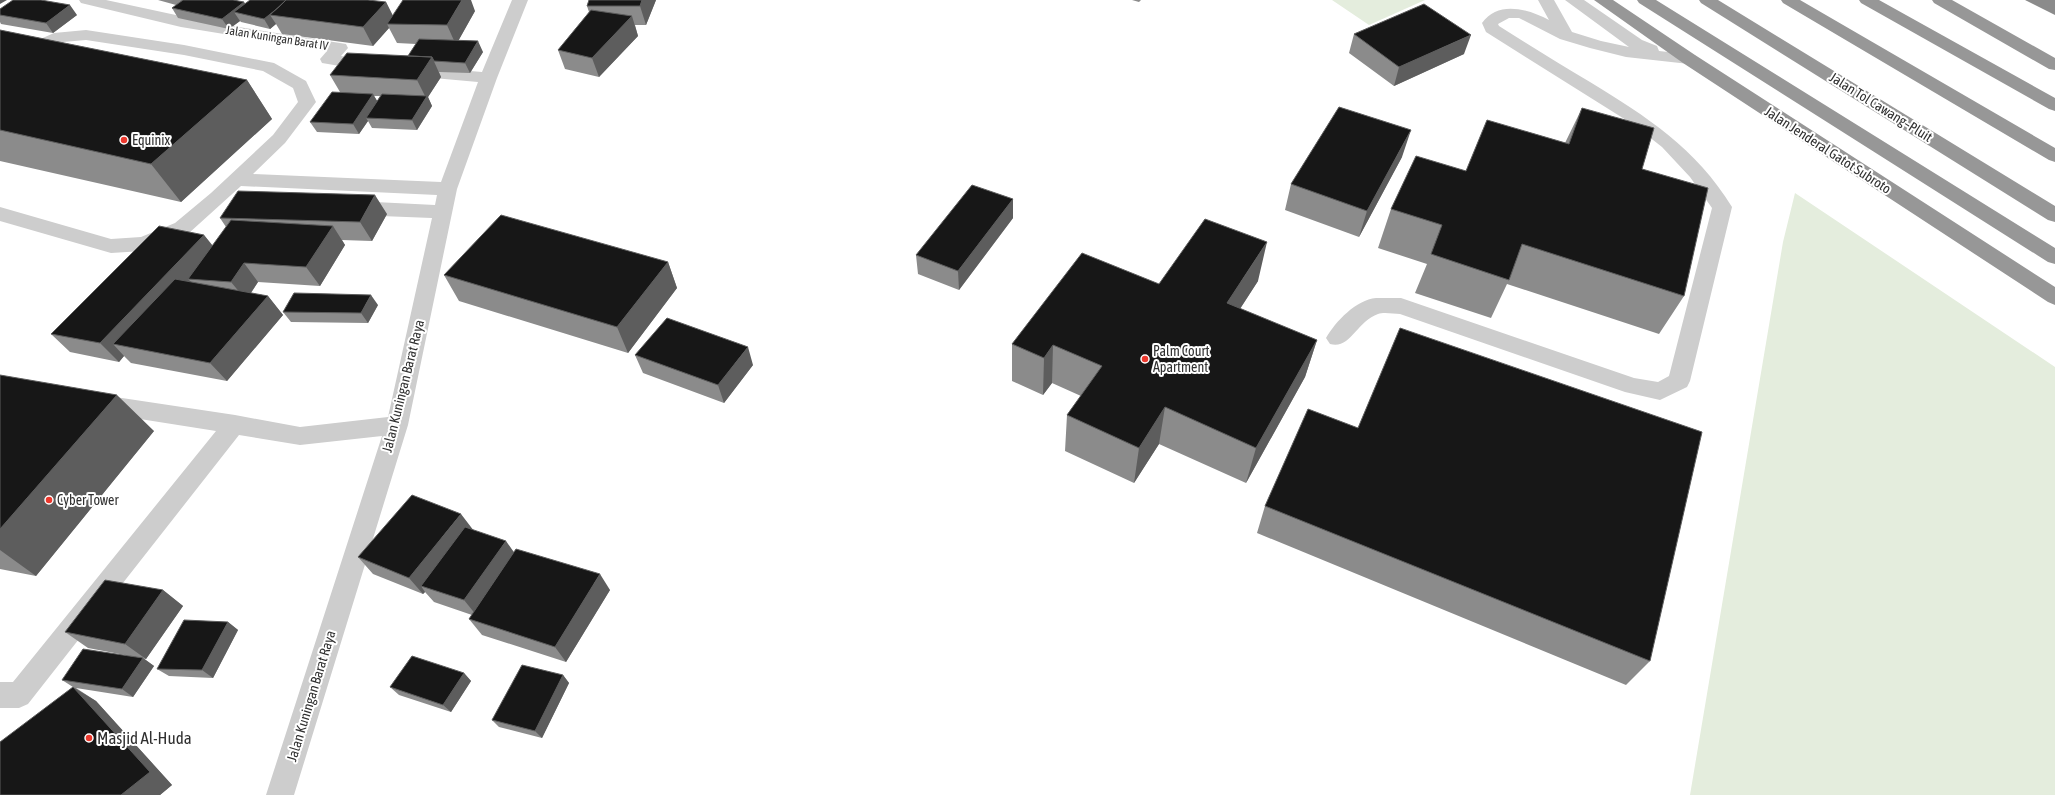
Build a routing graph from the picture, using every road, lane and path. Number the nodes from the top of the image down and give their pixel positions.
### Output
1 (87, 0) edge
2 (520, 0) edge
3 (1546, 0) edge
4 (1573, 0) edge
5 (1602, 0) edge
6 (1645, 0) edge
7 (1707, 0) edge
8 (1789, 0) edge
9 (1867, 0) edge
10 (1940, 0) edge
11 (1566, 35) junction
12 (1667, 57) junction
13 (1689, 59) junction
14 (2055, 64) edge
15 (0, 72) edge
16 (488, 78) junction
17 (2055, 105) edge
18 (2055, 156) edge
19 (236, 180) junction
20 (448, 189) junction
21 (218, 198) junction
22 (242, 200) edge
23 (337, 207) edge
24 (443, 212) junction
25 (0, 214) edge
26 (2055, 215) edge
27 (2055, 257) edge
28 (2055, 297) edge
29 (1337, 338) dead end
30 (78, 401) edge
31 (236, 424) junction
32 (397, 425) junction
33 (0, 695) edge
34 (280, 795) edge

1 - 16 street, Jalan Kuningan Barat IV
2 - 16 street, Jalan Kuningan Barat Raya
3 - 11 street
4 - 12 street
5 - 13 highway, Jalan Jenderal Gatot Subroto
6 - 27 highway, Jalan Jenderal Gatot Subroto
7 - 26 highway, Jalan Tol Cawang–Pluit
8 - 18 highway
9 - 17 highway
10 - 14 highway
11 - 12 street
11 - 29 street
12 - 13 street
13 - 28 highway, Jalan Jenderal Gatot Subroto
15 - 19 street
16 - 20 street, Jalan Kuningan Barat Raya
19 - 20 street
19 - 21 street
20 - 24 street, Jalan Kuningan Barat Raya
21 - 22 street
21 - 25 street
23 - 24 street
24 - 32 street, Jalan Kuningan Barat Raya
30 - 31 street
31 - 32 street
31 - 33 street
32 - 34 street, Jalan Kuningan Barat Raya

